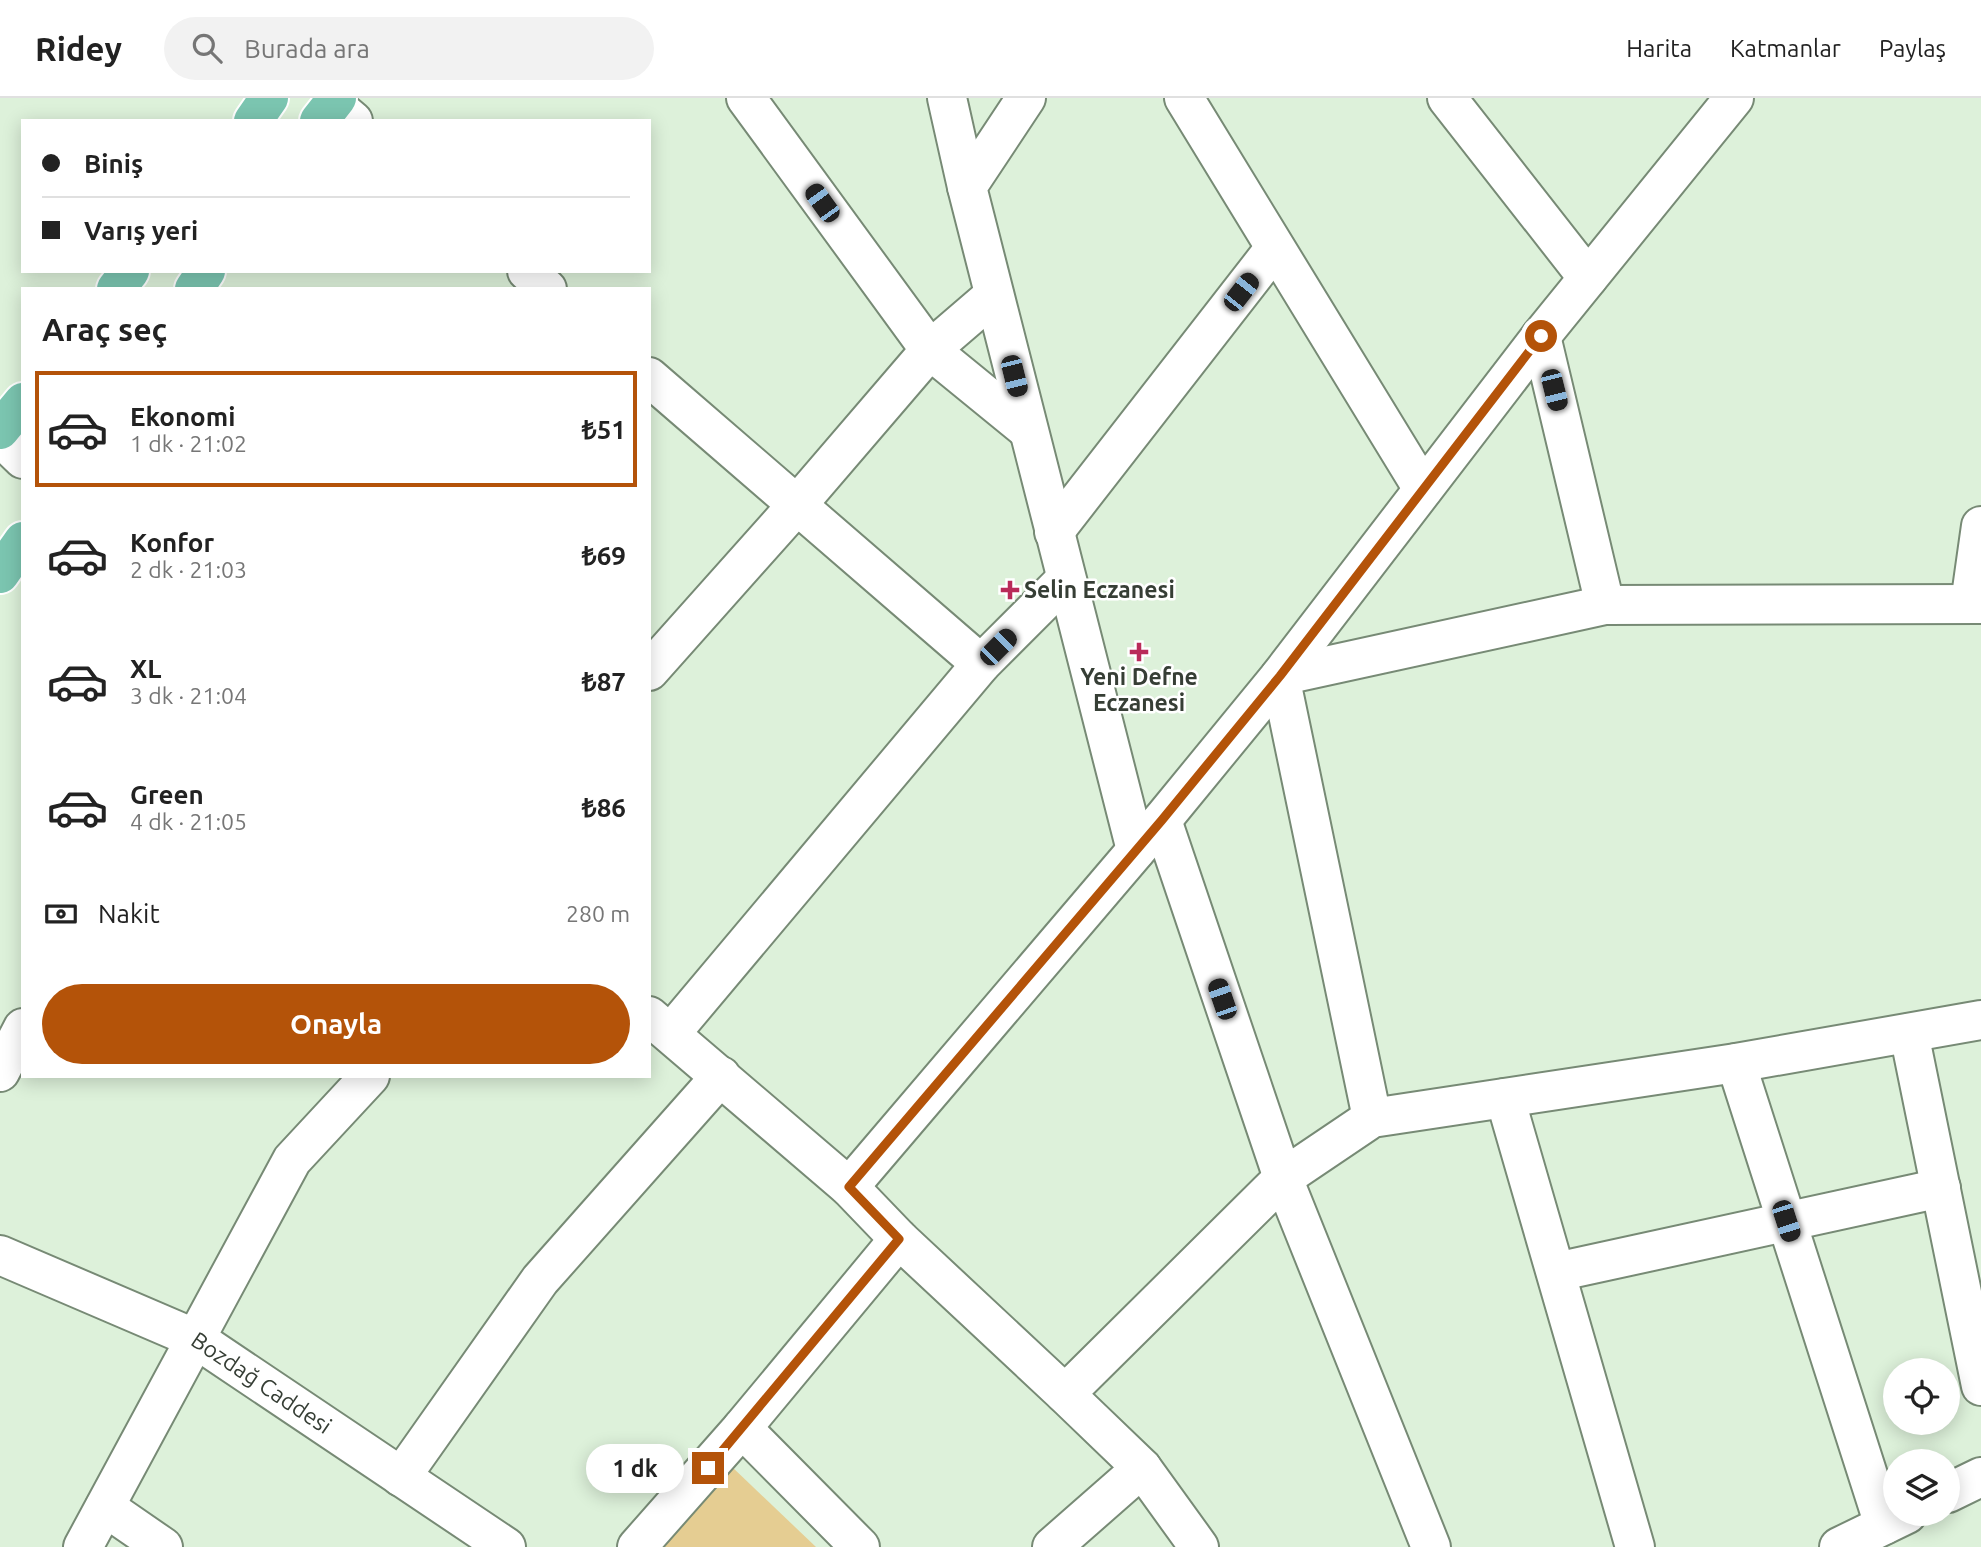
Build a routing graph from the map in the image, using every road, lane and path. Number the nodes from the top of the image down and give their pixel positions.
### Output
1 (270, 98) edge
2 (746, 98) edge
3 (947, 98) edge
4 (1026, 98) edge
5 (1184, 98) edge
6 (1447, 98) edge
7 (1734, 98) edge
8 (254, 119) edge
9 (967, 187) junction
10 (1275, 248) junction
11 (128, 273) edge
12 (529, 273) edge
13 (1588, 278) junction
14 (118, 287) edge
15 (545, 287) edge
16 (994, 295) junction
17 (1541, 336) junction
18 (930, 350) junction
19 (651, 379) edge
20 (21, 404) edge
21 (0, 430) edge
22 (1028, 430) junction
23 (0, 437) edge
24 (21, 457) edge
25 (1423, 489) junction
26 (797, 505) junction
27 (1981, 526) edge
28 (1054, 531) junction
29 (1066, 579) junction
30 (1975, 604) edge
31 (1605, 605) junction
32 (981, 664) junction
33 (651, 669) edge
34 (1280, 676) junction
35 (1162, 820) junction
36 (1136, 849) junction
37 (1981, 1020) edge
38 (660, 1025) edge
39 (21, 1032) edge
40 (1909, 1033) junction
41 (1736, 1063) junction
42 (0, 1072) edge
43 (721, 1076) junction
44 (368, 1078) edge
45 (1505, 1098) junction
46 (1372, 1118) junction
47 (1283, 1178) junction
48 (849, 1187) junction
49 (1941, 1188) junction
50 (1786, 1221) junction
51 (899, 1239) junction
52 (0, 1255) edge
53 (1556, 1272) junction
54 (196, 1339) junction
55 (1981, 1386) edge
56 (1065, 1394) junction
57 (743, 1428) junction
58 (1142, 1468) junction
59 (401, 1477) junction
60 (1981, 1477) edge
61 (1883, 1486) edge
62 (1960, 1487) edge
63 (105, 1507) junction
64 (1883, 1525) edge
65 (83, 1547) edge
66 (163, 1547) edge
67 (506, 1547) edge
68 (637, 1547) edge
69 (860, 1547) edge
70 (1052, 1547) edge
71 (1199, 1547) edge
72 (1431, 1547) edge
73 (1635, 1547) edge
74 (1840, 1547) edge

1 - 8 main road
2 - 18 street
3 - 9 street
4 - 9 street
5 - 10 street
6 - 13 street
7 - 13 street
9 - 16 street
10 - 25 street
10 - 28 street
11 - 14 main road
12 - 15 street
13 - 17 street
16 - 18 street
16 - 22 street
17 - 25 street
17 - 31 street
18 - 22 street
18 - 26 street
19 - 26 street
20 - 21 main road
22 - 28 street
23 - 24 street
25 - 34 street
26 - 32 street
26 - 33 street
27 - 30 street
28 - 29 street
29 - 32 street
29 - 36 street
30 - 31 street
31 - 34 street
32 - 38 street
34 - 35 street
34 - 46 street
35 - 36 street
35 - 47 street
36 - 48 street
37 - 40 street
38 - 43 street
39 - 42 street
40 - 41 street
40 - 49 street
41 - 45 street
41 - 50 street
43 - 48 street
43 - 59 street
44 - 54 street
45 - 46 street
45 - 53 street
46 - 47 street
47 - 56 street
47 - 72 street
48 - 51 street
49 - 50 street
49 - 55 street
50 - 53 street
50 - 61 street
51 - 56 street
51 - 57 street
52 - 54 street, Bozdağ Caddesi
53 - 73 street
54 - 59 street, Bozdağ Caddesi
54 - 63 street
56 - 58 street
57 - 68 street
57 - 69 street
58 - 70 street
58 - 71 street
59 - 67 street, Bozdağ Caddesi
60 - 62 street
63 - 65 street
63 - 66 street
64 - 74 street

